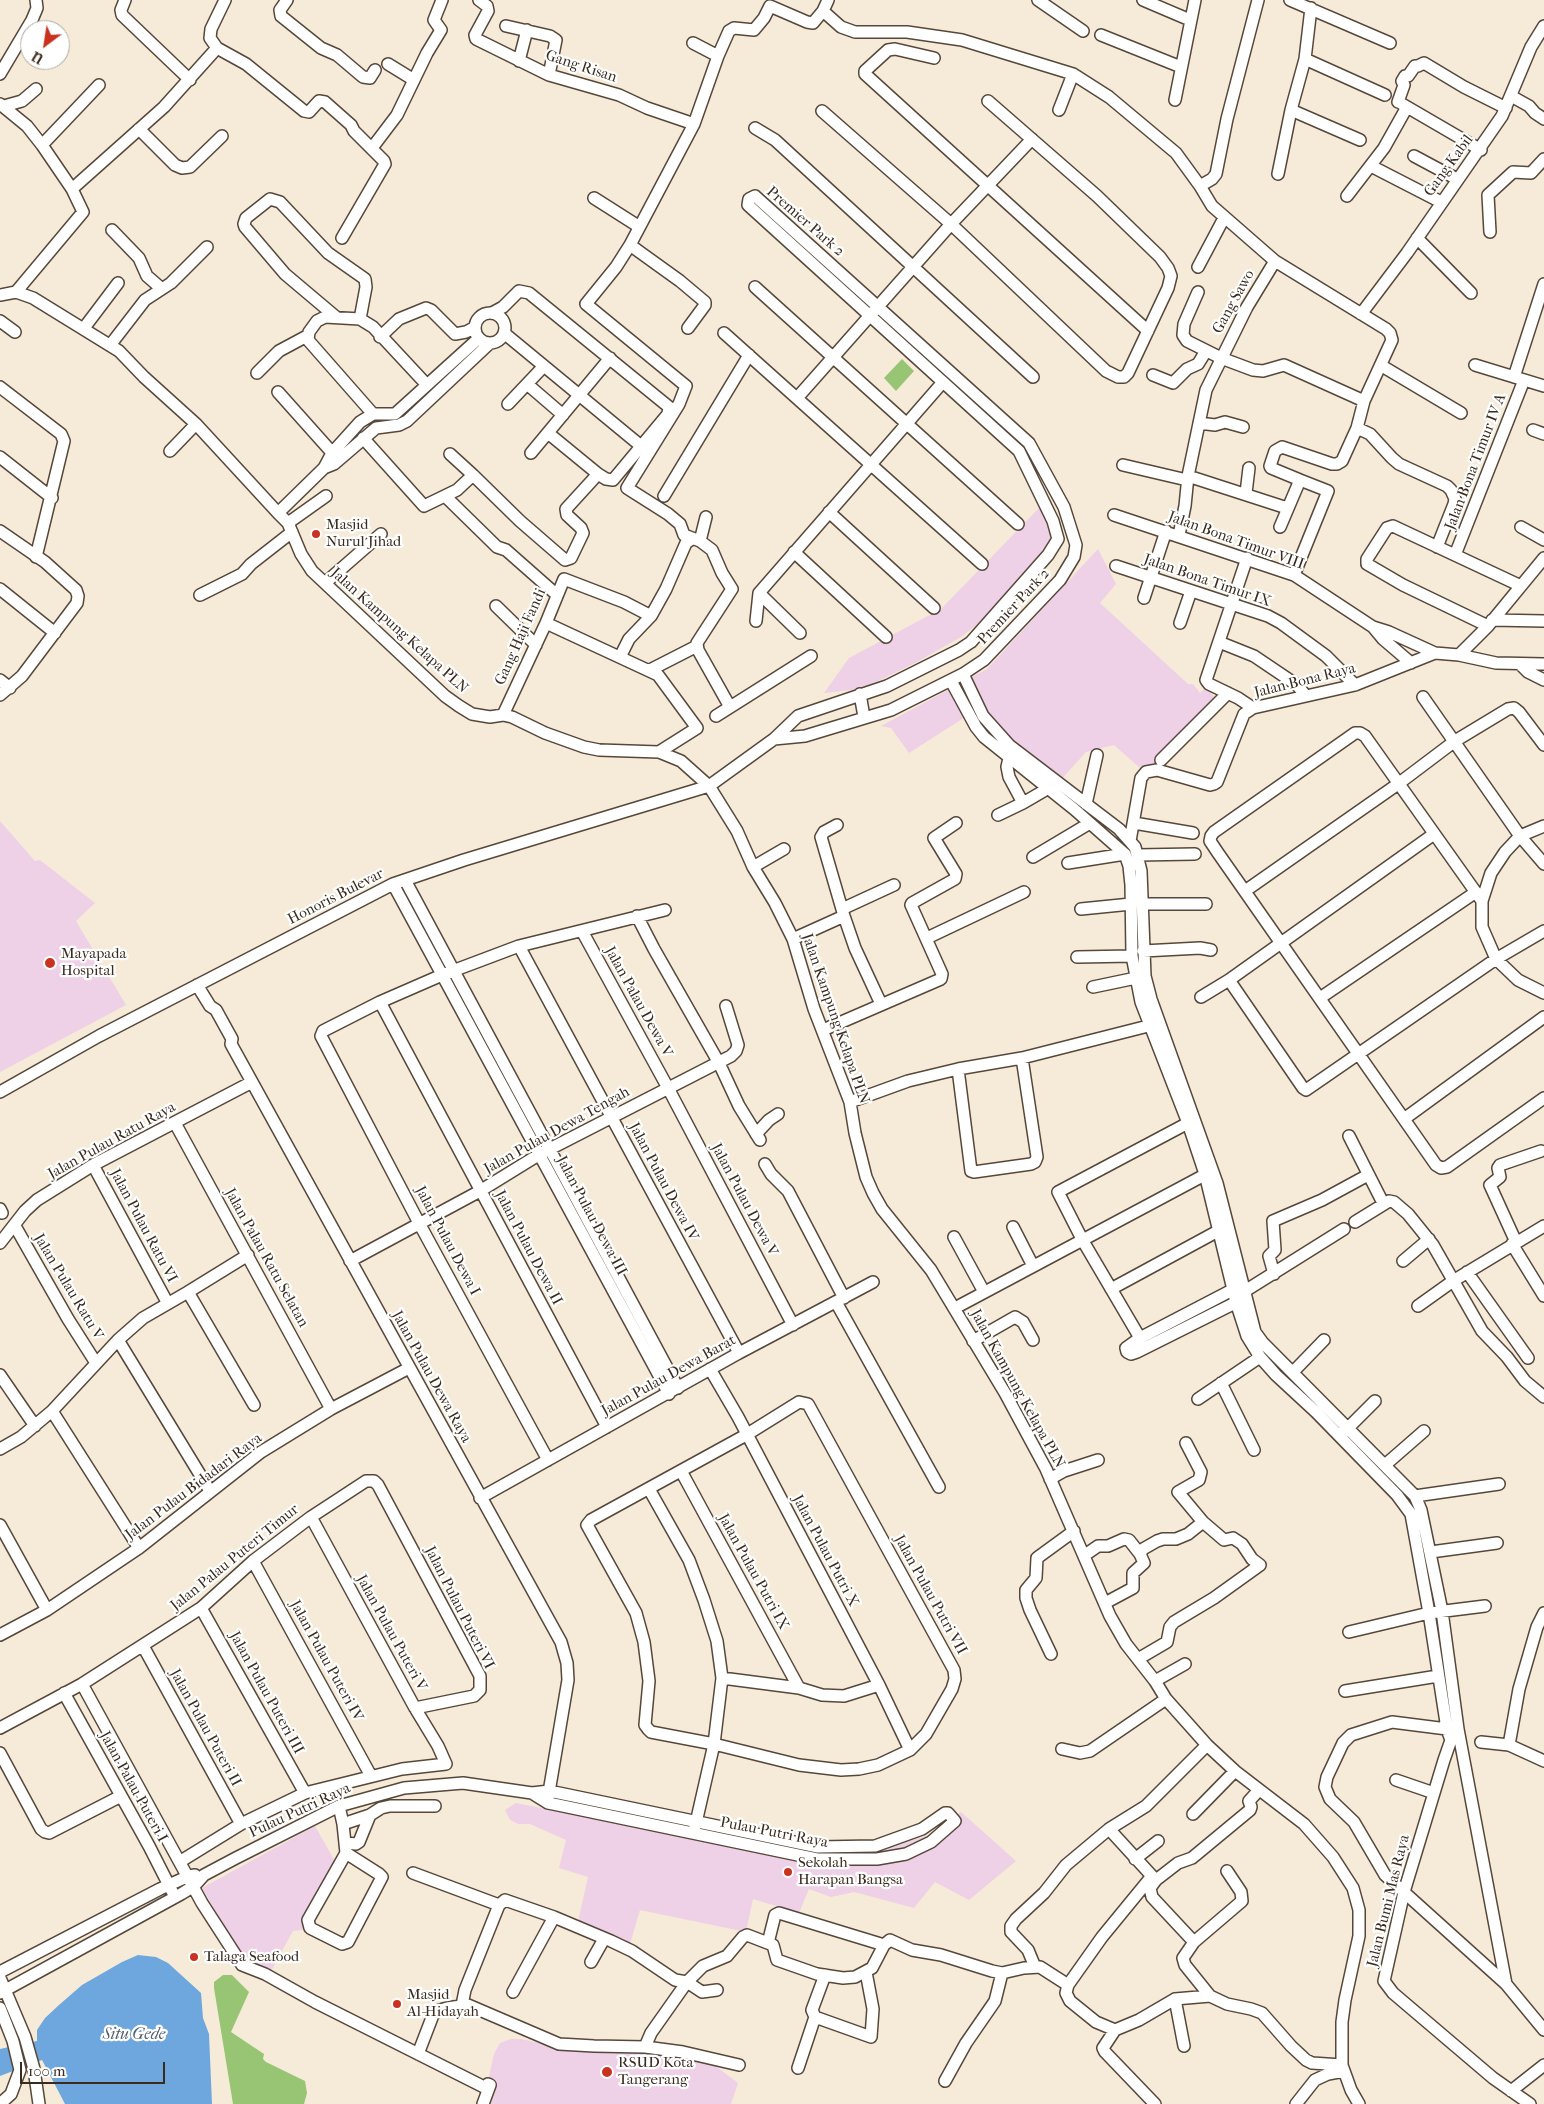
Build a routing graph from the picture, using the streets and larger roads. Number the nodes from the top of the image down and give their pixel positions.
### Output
1 (36, 0) edge
2 (125, 0) edge
3 (225, 0) edge
4 (287, 0) edge
5 (442, 0) edge
6 (479, 0) edge
7 (828, 0) edge
8 (1038, 0) edge
9 (1143, 0) edge
10 (1195, 0) edge
11 (1258, 0) edge
12 (1290, 0) edge
13 (1311, 8) junction
14 (823, 11) junction
15 (1190, 20) junction
16 (506, 26) dead end
17 (1544, 26) edge
18 (527, 30) junction
19 (1083, 31) dead end
20 (1101, 36) dead end
21 (693, 43) dead end
22 (1390, 43) dead end
23 (217, 48) junction
24 (718, 56) junction
25 (934, 58) dead end
26 (1306, 59) junction
27 (519, 60) junction
28 (388, 64) dead end
29 (1181, 67) junction
30 (375, 70) dead end
31 (0, 74) edge
32 (1073, 74) junction
33 (549, 75) junction
34 (190, 80) junction
35 (414, 80) junction
36 (99, 85) dead end
37 (36, 89) dead end
38 (1511, 96) junction
39 (1175, 100) dead end
40 (988, 101) dead end
41 (1396, 101) junction
42 (2, 105) edge
43 (1506, 108) junction
44 (822, 110) dead end
45 (1059, 110) dead end
46 (1291, 110) junction
47 (1544, 119) edge
48 (694, 124) junction
49 (755, 128) dead end
50 (139, 130) junction
51 (222, 136) dead end
52 (1032, 140) junction
53 (1360, 140) dead end
54 (42, 146) junction
55 (372, 148) junction
56 (1480, 150) junction
57 (1414, 156) dead end
58 (1544, 159) edge
59 (1371, 166) junction
60 (1278, 174) dead end
61 (1457, 179) junction
62 (987, 185) junction
63 (1200, 186) junction
64 (72, 189) junction
65 (1348, 196) dead end
66 (594, 198) dead end
67 (1441, 202) junction
68 (1224, 218) junction
69 (951, 224) junction
70 (638, 226) junction
71 (112, 230) dead end
72 (1490, 232) dead end
73 (342, 238) dead end
74 (1417, 238) junction
75 (630, 245) junction
76 (207, 247) dead end
77 (1275, 261) junction
78 (912, 267) junction
79 (1198, 267) dead end
80 (118, 283) dead end
81 (1544, 284) edge
82 (755, 286) dead end
83 (162, 289) junction
84 (16, 292) junction
85 (1198, 292) dead end
86 (1471, 293) dead end
87 (0, 295) edge
88 (498, 312) junction
89 (874, 312) junction
90 (1361, 314) junction
91 (336, 317) junction
92 (360, 319) junction
93 (0, 321) edge
94 (84, 328) junction
95 (688, 328) dead end
96 (1148, 331) junction
97 (15, 332) dead end
98 (724, 333) dead end
99 (477, 335) junction
100 (307, 336) junction
101 (380, 337) junction
102 (506, 337) junction
103 (110, 344) junction
104 (1206, 351) junction
105 (749, 356) junction
106 (610, 358) junction
107 (834, 358) junction
108 (1221, 358) junction
109 (1475, 365) dead end
110 (544, 366) junction
111 (1382, 366) junction
112 (257, 373) dead end
113 (1153, 375) dead end
114 (1033, 377) dead end
115 (1519, 378) junction
116 (943, 382) junction
117 (527, 384) junction
118 (427, 385) junction
119 (1544, 386) edge
120 (0, 387) edge
121 (278, 392) dead end
122 (580, 395) junction
123 (797, 398) junction
124 (1364, 402) junction
125 (508, 404) dead end
126 (1461, 413) dead end
127 (373, 414) junction
128 (563, 416) junction
129 (1199, 423) junction
130 (196, 424) junction
131 (907, 424) junction
132 (1243, 428) dead end
133 (1357, 428) junction
134 (548, 433) junction
135 (364, 438) junction
136 (641, 446) junction
137 (170, 451) dead end
138 (531, 452) dead end
139 (450, 454) dead end
140 (335, 456) junction
141 (0, 457) edge
142 (871, 464) junction
143 (1123, 465) dead end
144 (1249, 468) dead end
145 (598, 474) junction
146 (473, 475) junction
147 (1188, 478) junction
148 (1300, 480) junction
149 (1246, 493) junction
150 (326, 496) dead end
151 (664, 496) dead end
152 (446, 497) junction
153 (52, 498) junction
154 (1286, 508) junction
155 (278, 512) junction
156 (829, 512) junction
157 (1114, 515) dead end
158 (706, 517) dead end
159 (1018, 524) dead end
160 (1280, 527) dead end
161 (1521, 527) dead end
162 (290, 528) junction
163 (0, 531) edge
164 (1166, 531) junction
165 (380, 534) dead end
166 (1179, 536) junction
167 (1058, 539) junction
168 (696, 540) junction
169 (1544, 540) edge
170 (1076, 545) junction
171 (1437, 546) junction
172 (794, 552) junction
173 (1455, 555) junction
174 (36, 557) junction
175 (1246, 558) junction
176 (1544, 558) edge
177 (982, 564) dead end
178 (1116, 566) dead end
179 (1294, 575) junction
180 (1530, 576) junction
181 (1544, 576) edge
182 (1151, 578) junction
183 (325, 583) junction
184 (1521, 586) junction
185 (0, 589) edge
186 (1191, 591) junction
187 (759, 593) junction
188 (200, 595) dead end
189 (557, 595) junction
190 (1144, 598) dead end
191 (1232, 603) junction
192 (496, 606) dead end
193 (934, 608) dead end
194 (651, 616) junction
195 (756, 621) dead end
196 (1544, 621) edge
197 (546, 623) junction
198 (1180, 623) dead end
199 (1490, 623) junction
200 (1373, 627) junction
201 (55, 633) junction
202 (800, 633) dead end
203 (886, 637) dead end
204 (1219, 642) junction
205 (536, 645) junction
206 (697, 646) junction
207 (1435, 653) junction
208 (1459, 655) junction
209 (811, 656) dead end
210 (620, 657) junction
211 (1412, 663) junction
212 (1520, 664) junction
213 (1544, 664) edge
214 (650, 670) junction
215 (963, 674) junction
216 (0, 680) edge
217 (1544, 680) edge
218 (951, 681) junction
219 (1355, 684) junction
220 (10, 688) junction
221 (1228, 693) junction
222 (860, 694) junction
223 (0, 695) edge
224 (1306, 696) junction
225 (1423, 697) dead end
226 (730, 707) junction
227 (1253, 708) junction
228 (503, 715) junction
229 (716, 716) dead end
230 (864, 718) junction
231 (774, 739) junction
232 (1455, 741) junction
233 (1544, 745) edge
234 (659, 752) junction
235 (1097, 755) dead end
236 (1009, 758) junction
237 (1161, 760) dead end
238 (1398, 784) junction
239 (709, 786) junction
240 (1047, 789) junction
241 (1023, 803) junction
242 (1080, 804) junction
243 (998, 816) dead end
244 (956, 823) dead end
245 (1090, 823) junction
246 (1134, 823) junction
247 (837, 825) dead end
248 (1544, 826) edge
249 (1193, 834) dead end
250 (1434, 834) junction
251 (1520, 836) junction
252 (1130, 841) junction
253 (784, 849) dead end
254 (1125, 854) junction
255 (1195, 854) dead end
256 (1138, 855) junction
257 (1033, 857) dead end
258 (1068, 863) dead end
259 (1544, 864) edge
260 (753, 867) junction
261 (405, 880) junction
262 (393, 884) junction
263 (894, 885) dead end
264 (1245, 891) junction
265 (1024, 892) dead end
266 (1479, 896) junction
267 (1137, 904) junction
268 (1206, 904) dead end
269 (1081, 909) dead end
270 (665, 910) dead end
271 (843, 913) junction
272 (637, 916) junction
273 (582, 931) junction
274 (1544, 931) edge
275 (927, 938) junction
276 (793, 939) junction
277 (1281, 942) junction
278 (519, 946) junction
279 (1211, 950) dead end
280 (1138, 954) junction
281 (1077, 957) dead end
282 (1496, 959) junction
283 (454, 970) junction
284 (442, 975) junction
285 (1136, 978) junction
286 (1229, 980) junction
287 (197, 986) junction
288 (1092, 987) dead end
289 (1544, 993) edge
290 (1201, 997) dead end
291 (1320, 998) junction
292 (380, 1002) junction
293 (881, 1004) junction
294 (726, 1006) dead end
295 (1544, 1017) edge
296 (1155, 1024) junction
297 (823, 1030) junction
298 (1360, 1054) junction
299 (1022, 1058) junction
300 (718, 1063) junction
301 (958, 1069) junction
302 (252, 1082) junction
303 (668, 1088) junction
304 (0, 1092) edge
305 (1544, 1098) edge
306 (850, 1102) junction
307 (778, 1114) dead end
308 (611, 1116) junction
309 (1404, 1119) junction
310 (175, 1123) junction
311 (1188, 1123) junction
312 (1349, 1136) dead end
313 (1541, 1151) dead end
314 (546, 1152) junction
315 (765, 1164) dead end
316 (93, 1165) junction
317 (1209, 1172) junction
318 (1368, 1175) junction
319 (480, 1191) junction
320 (1384, 1203) junction
321 (1355, 1222) dead end
322 (419, 1223) junction
323 (15, 1226) junction
324 (1544, 1226) edge
325 (1013, 1227) dead end
326 (1344, 1229) dead end
327 (1218, 1231) junction
328 (954, 1237) dead end
329 (1429, 1239) junction
330 (1082, 1241) junction
331 (0, 1243) edge
332 (1514, 1243) junction
333 (248, 1255) junction
334 (350, 1261) junction
335 (1403, 1261) dead end
336 (1033, 1266) junction
337 (1467, 1272) junction
338 (1274, 1274) junction
339 (1453, 1281) junction
340 (873, 1282) dead end
341 (1111, 1289) junction
342 (1242, 1291) junction
343 (188, 1292) junction
344 (984, 1292) junction
345 (1544, 1296) edge
346 (840, 1300) junction
347 (167, 1302) junction
348 (1236, 1302) junction
349 (1418, 1306) dead end
350 (955, 1308) junction
351 (794, 1326) junction
352 (1140, 1338) junction
353 (118, 1340) junction
354 (1033, 1340) dead end
355 (1324, 1340) dead end
356 (973, 1341) junction
357 (739, 1353) junction
358 (1260, 1357) junction
359 (1528, 1358) dead end
360 (96, 1364) junction
361 (409, 1368) junction
362 (710, 1369) junction
363 (1293, 1372) junction
364 (0, 1374) edge
365 (1221, 1383) junction
366 (674, 1391) junction
367 (1544, 1397) edge
368 (1198, 1399) dead end
369 (1375, 1401) dead end
370 (254, 1405) dead end
371 (331, 1409) junction
372 (52, 1411) junction
373 (34, 1426) junction
374 (607, 1427) junction
375 (1349, 1428) junction
376 (1424, 1430) dead end
377 (746, 1435) junction
378 (1339, 1437) junction
379 (1186, 1443) dead end
380 (0, 1449) edge
381 (1254, 1450) dead end
382 (548, 1460) junction
383 (1098, 1460) dead end
384 (1385, 1465) junction
385 (681, 1471) junction
386 (1050, 1479) junction
387 (374, 1480) joint
388 (1499, 1484) dead end
389 (939, 1487) dead end
390 (649, 1489) junction
391 (210, 1491) junction
392 (1415, 1496) junction
393 (480, 1498) junction
394 (311, 1517) junction
395 (1203, 1522) junction
396 (0, 1525) edge
397 (1074, 1531) junction
398 (1497, 1543) dead end
399 (139, 1548) junction
400 (1431, 1552) junction
401 (1140, 1554) junction
402 (1085, 1555) junction
403 (254, 1560) junction
404 (1105, 1603) junction
405 (1485, 1606) dead end
406 (202, 1608) junction
407 (47, 1610) junction
408 (1442, 1611) junction
409 (1429, 1613) junction
410 (1544, 1613) edge
411 (1540, 1629) edge
412 (1349, 1632) dead end
413 (0, 1635) edge
414 (143, 1646) junction
415 (1051, 1654) dead end
416 (1138, 1659) junction
417 (1185, 1664) dead end
418 (1438, 1676) junction
419 (722, 1678) junction
420 (1155, 1681) junction
421 (82, 1684) junction
422 (879, 1686) junction
423 (799, 1688) junction
424 (1345, 1692) dead end
425 (64, 1693) junction
426 (1166, 1699) junction
427 (415, 1708) junction
428 (0, 1728) edge
429 (1452, 1733) junction
430 (1481, 1742) dead end
431 (714, 1744) junction
432 (1208, 1745) junction
433 (1509, 1745) junction
434 (910, 1750) junction
435 (1062, 1750) dead end
436 (0, 1753) edge
437 (1544, 1762) edge
438 (1235, 1771) junction
439 (371, 1776) junction
440 (1396, 1780) dead end
441 (1259, 1790) junction
442 (305, 1793) junction
443 (1434, 1793) junction
444 (121, 1796) junction
445 (548, 1797) junction
446 (339, 1806) junction
447 (435, 1806) dead end
448 (1193, 1814) dead end
449 (370, 1815) junction
450 (696, 1820) junction
451 (241, 1824) junction
452 (344, 1824) junction
453 (1108, 1829) junction
454 (693, 1832) junction
455 (1158, 1841) dead end
456 (876, 1846) junction
457 (346, 1848) junction
458 (877, 1859) junction
459 (1135, 1859) junction
460 (181, 1861) junction
461 (1227, 1872) dead end
462 (413, 1873) dead end
463 (1154, 1878) junction
464 (191, 1881) junction
465 (169, 1885) junction
466 (1404, 1892) junction
467 (175, 1897) junction
468 (499, 1905) junction
469 (554, 1917) junction
470 (604, 1938) junction
471 (1194, 1942) junction
472 (768, 1943) junction
473 (884, 1945) junction
474 (591, 1962) dead end
475 (1035, 1967) junction
476 (0, 1972) edge
477 (866, 1972) junction
478 (1002, 1973) junction
479 (825, 1975) junction
480 (0, 1978) edge
481 (687, 1982) junction
482 (1506, 1984) junction
483 (1068, 1985) junction
484 (717, 1990) dead end
485 (3, 1992) edge
486 (513, 1992) dead end
487 (1210, 1996) junction
488 (1175, 1999) junction
489 (462, 2005) junction
490 (0, 2008) edge
491 (814, 2018) junction
492 (1114, 2030) junction
493 (1544, 2030) edge
494 (1184, 2046) dead end
495 (645, 2047) junction
496 (418, 2054) junction
497 (739, 2065) dead end
498 (1544, 2065) edge
499 (798, 2068) dead end
500 (1343, 2068) junction
501 (945, 2081) dead end
502 (1520, 2100) edge
503 (0, 2104) edge
504 (39, 2104) edge
505 (483, 2104) edge
506 (1155, 2104) edge
507 (1296, 2104) edge
508 (1359, 2104) edge

1 - 31 street
2 - 34 street
3 - 23 street
4 - 30 street
5 - 35 street
6 - 27 street, Gang Risan
7 - 14 street
8 - 19 street
9 - 15 street
10 - 15 street
11 - 63 street
12 - 13 street
13 - 22 street
13 - 26 street
14 - 24 street
14 - 32 street
15 - 29 street
16 - 18 street
17 - 38 street, Gang Kabil
18 - 27 street
18 - 33 street
20 - 29 street
21 - 24 street
23 - 34 street
23 - 55 street
24 - 48 street
25 - 62 street
26 - 41 street
26 - 46 street
27 - 33 street, Gang Risan
28 - 35 street
29 - 39 street
32 - 45 street
32 - 63 street
33 - 48 street, Gang Risan
34 - 50 street
35 - 55 street
36 - 54 street
37 - 42 street
38 - 43 street, Gang Kabil
38 - 47 street
40 - 52 street
41 - 43 street
41 - 56 street
41 - 59 street
42 - 54 street
43 - 56 street, Gang Kabil
44 - 69 street
46 - 53 street
46 - 60 street
48 - 70 street
49 - 78 street
50 - 51 street
50 - 64 street
52 - 62 street
52 - 96 street
54 - 64 street
55 - 73 street
56 - 61 street, Gang Kabil
57 - 61 street
58 - 72 street
59 - 65 street
59 - 67 street
61 - 67 street, Gang Kabil
62 - 69 street
62 - 96 street
63 - 68 street
64 - 84 street
66 - 70 street
67 - 74 street, Gang Kabil
68 - 77 street
68 - 79 street
69 - 78 street
69 - 96 street
70 - 75 street
71 - 83 street
74 - 86 street
74 - 90 street, Gang Kabil
75 - 95 street
75 - 168 street
76 - 83 street
77 - 90 street
77 - 108 street, Gang Sawo
78 - 89 street
78 - 114 street
80 - 94 street
81 - 115 street, Jalan Bona Timur IV A
82 - 107 street
83 - 103 street
84 - 87 street
84 - 94 street, Jalan Kampung Kelapa PLN
85 - 104 street
88 - 99 street
88 - 102 street
88 - 106 street
89 - 89 street, Premier Park 2
89 - 107 street
89 - 116 street, Premier Park 2
89 - 170 street, Premier Park 2
90 - 111 street
91 - 92 street
91 - 92 street
91 - 100 street
92 - 101 street
93 - 97 street
94 - 103 street, Jalan Kampung Kelapa PLN
98 - 105 street
99 - 101 street
99 - 102 street
99 - 118 street
99 - 135 street
100 - 112 street
100 - 127 street
101 - 118 street
102 - 110 street
103 - 130 street, Jalan Kampung Kelapa PLN
104 - 108 street
104 - 113 street
105 - 123 street
105 - 151 street
106 - 122 street
106 - 136 street
107 - 123 street
107 - 131 street
108 - 124 street
108 - 129 street, Gang Sawo
109 - 115 street
110 - 117 street
110 - 122 street
111 - 124 street
111 - 126 street
115 - 119 street
115 - 173 street, Jalan Bona Timur IV A
116 - 131 street
116 - 167 street, Premier Park 2
117 - 125 street
117 - 128 street
118 - 127 street
120 - 153 street
121 - 140 street
122 - 128 street
122 - 136 street
123 - 142 street
124 - 133 street
127 - 140 street
128 - 134 street
129 - 132 street
129 - 147 street, Gang Sawo
130 - 137 street
130 - 155 street, Jalan Kampung Kelapa PLN
131 - 142 street
131 - 159 street
133 - 148 street
133 - 171 street
134 - 138 street
134 - 145 street
135 - 140 street
135 - 152 street
136 - 145 street
139 - 146 street
140 - 155 street
141 - 153 street
142 - 156 street
142 - 177 street
143 - 147 street
144 - 149 street
145 - 146 street
146 - 152 street
147 - 149 street
147 - 166 street, Gang Sawo
148 - 154 street
148 - 179 street
149 - 154 street
150 - 162 street
152 - 189 street
153 - 174 street
154 - 160 street
155 - 162 street, Jalan Kampung Kelapa PLN
156 - 172 street
156 - 193 street
157 - 164 street, Jalan Bona Timur VIII
158 - 168 street
161 - 169 street
162 - 183 street, Jalan Kampung Kelapa PLN
162 - 188 street
163 - 174 street
164 - 166 street, Jalan Bona Timur VIII
164 - 182 street
165 - 183 street
166 - 175 street, Jalan Bona Timur VIII
167 - 170 street
167 - 222 street, Premier Park 2
168 - 194 street
168 - 206 street
170 - 215 street, Premier Park 2
171 - 173 street
171 - 199 street
172 - 187 street
172 - 203 street
173 - 184 street
174 - 201 street
175 - 179 street, Jalan Bona Timur VIII
175 - 191 street
176 - 180 street
178 - 182 street, Jalan Bona Timur IX
179 - 200 street, Jalan Bona Timur VIII
180 - 181 street
180 - 184 street
182 - 186 street, Jalan Bona Timur IX
182 - 190 street
183 - 228 street, Jalan Kampung Kelapa PLN
184 - 199 street
185 - 201 street
186 - 191 street, Jalan Bona Timur IX
186 - 198 street
187 - 195 street
187 - 202 street
189 - 194 street, Gang Haji Fandi
189 - 197 street, Gang Haji Fandi
191 - 204 street
191 - 219 street, Jalan Bona Timur IX
192 - 205 street
194 - 210 street
196 - 199 street
197 - 205 street, Gang Haji Fandi
197 - 210 street
199 - 208 street
200 - 207 street
200 - 211 street, Jalan Bona Timur VIII
201 - 220 street
204 - 221 street
204 - 224 street
205 - 228 street, Gang Haji Fandi
206 - 214 street
206 - 226 street
207 - 208 street, Jalan Bona Raya
207 - 211 street, Jalan Bona Raya
208 - 212 street, Jalan Bona Raya
209 - 226 street
210 - 214 street
211 - 219 street, Jalan Bona Raya
212 - 213 street, Jalan Bona Raya
212 - 217 street
214 - 234 street
215 - 218 street, Premier Park 2
215 - 242 street
216 - 220 street
218 - 230 street, Premier Park 2
218 - 236 street
219 - 224 street, Jalan Bona Raya
220 - 223 street
221 - 227 street
221 - 237 street
222 - 230 street
222 - 231 street, Premier Park 2
224 - 227 street, Jalan Bona Raya
225 - 232 street
226 - 229 street
227 - 246 street, Jalan Bona Raya
228 - 234 street, Jalan Kampung Kelapa PLN
230 - 231 street, Premier Park 2
231 - 239 street, Premier Park 2
232 - 233 street
232 - 238 street
232 - 251 street
234 - 239 street, Jalan Kampung Kelapa PLN
235 - 242 street
236 - 240 street
236 - 241 street
238 - 250 street
238 - 264 street
238 - 264 street
239 - 260 street, Jalan Kampung Kelapa PLN
239 - 261 street, Honoris Bulevar
240 - 241 street
240 - 242 street
241 - 243 street
242 - 245 street
242 - 252 street
244 - 275 street
245 - 254 street
245 - 257 street
246 - 249 street
246 - 252 street, Jalan Bona Raya
247 - 271 street
248 - 251 street
250 - 266 street
250 - 277 street
251 - 259 street
251 - 266 street
252 - 256 street
253 - 260 street
254 - 258 street
254 - 267 street
255 - 256 street
256 - 267 street
260 - 276 street, Jalan Kampung Kelapa PLN
261 - 262 street, Honoris Bulevar
261 - 283 street, Jalan Pulau Dewa III
262 - 284 street, Jalan Pulau Dewa III
262 - 287 street, Honoris Bulevar
263 - 271 street
264 - 277 street
265 - 275 street
266 - 282 street
266 - 291 street
267 - 268 street
267 - 269 street
267 - 280 street
270 - 272 street
271 - 276 street
271 - 293 street
272 - 273 street
272 - 300 street
273 - 278 street
273 - 303 street, Jalan Palau Dewa V
274 - 282 street
275 - 293 street
276 - 297 street, Jalan Kampung Kelapa PLN
277 - 286 street
277 - 291 street
278 - 283 street
278 - 308 street, Jalan Pulau Dewa IV
279 - 280 street
280 - 281 street
280 - 285 street
280 - 296 street
282 - 289 street
282 - 298 street
283 - 284 street
283 - 314 street, Jalan Pulau Dewa III
284 - 292 street
284 - 314 street, Jalan Pulau Dewa III
285 - 288 street
285 - 296 street
286 - 290 street
286 - 298 street
287 - 302 street, Jalan Pulau Dewa Raya
287 - 304 street, Honoris Bulevar
291 - 298 street
292 - 319 street, Jalan Pulau Dewa II
292 - 322 street, Jalan Pulau Dewa I
293 - 297 street
294 - 300 street, Jalan Pulau Dewa Tengah
295 - 309 street
296 - 299 street
296 - 311 street
296 - 317 street
297 - 306 street, Jalan Kampung Kelapa PLN
298 - 309 street
299 - 301 street
299 - 301 street
300 - 303 street, Jalan Pulau Dewa Tengah
300 - 307 street
301 - 306 street
302 - 310 street, Jalan Pulau Ratu Raya
302 - 334 street, Jalan Pulau Dewa Raya
303 - 308 street, Jalan Pulau Dewa Tengah
303 - 351 street, Jalan Pulau Dewa V
305 - 309 street
306 - 350 street, Jalan Kampung Kelapa PLN
308 - 314 street, Jalan Pulau Dewa Tengah
308 - 357 street, Jalan Pulau Dewa IV
310 - 316 street, Jalan Pulau Ratu Raya
310 - 333 street, Jalan Palau Ratu Selatan
311 - 317 street
311 - 330 street
312 - 318 street
313 - 332 street
314 - 319 street, Jalan Pulau Dewa Tengah
314 - 366 street, Jalan Pulau Dewa III
315 - 346 street
316 - 323 street, Jalan Pulau Ratu Raya
316 - 347 street, Jalan Pulau Ratu VI
317 - 327 street
317 - 330 street
317 - 342 street
318 - 320 street
318 - 338 street
319 - 322 street, Jalan Pulau Dewa Tengah
319 - 374 street, Jalan Pulau Dewa II
320 - 321 street
320 - 329 street
322 - 334 street, Jalan Pulau Dewa Tengah
322 - 382 street, Jalan Pulau Dewa I
323 - 331 street, Jalan Pulau Ratu Raya
323 - 360 street, Jalan Pulau Ratu V
324 - 332 street
325 - 336 street
326 - 338 street
327 - 341 street
327 - 342 street
328 - 344 street
329 - 335 street
329 - 339 street
330 - 336 street
330 - 341 street
332 - 337 street
332 - 345 street
333 - 343 street
333 - 371 street, Jalan Palau Ratu Selatan
334 - 361 street, Jalan Pulau Dewa Raya
336 - 344 street
337 - 339 street
337 - 359 street
338 - 342 street
339 - 349 street
339 - 367 street
340 - 346 street, Jalan Pulau Dewa Barat
341 - 352 street
342 - 348 street
342 - 352 street
342 - 363 street
343 - 347 street
343 - 370 street
344 - 350 street
346 - 351 street, Jalan Pulau Dewa Barat
346 - 389 street
347 - 353 street
348 - 352 street
348 - 358 street
350 - 356 street, Jalan Kampung Kelapa PLN
351 - 357 street, Jalan Pulau Dewa Barat
353 - 360 street
353 - 391 street
354 - 356 street
355 - 363 street
356 - 386 street, Jalan Kampung Kelapa PLN
357 - 362 street, Jalan Pulau Dewa Barat
358 - 365 street
358 - 378 street
360 - 372 street
361 - 371 street, Jalan Pulau Bidadari Raya
361 - 393 street, Jalan Pulau Dewa Raya
362 - 366 street, Jalan Pulau Dewa Barat
362 - 377 street, Jalan Pulau Putri X
363 - 375 street
364 - 373 street
365 - 368 street
365 - 381 street
366 - 374 street, Jalan Pulau Dewa Barat
369 - 375 street
371 - 391 street, Jalan Pulau Bidadari Raya
372 - 373 street
372 - 399 street
373 - 380 street
374 - 382 street, Jalan Pulau Dewa Barat
375 - 378 street
375 - 384 street
376 - 384 street
377 - 385 street, Jalan Pulau Putri VII
377 - 422 street, Jalan Pulau Putri X
377 - 434 street, Jalan Pulau Putri VII
378 - 409 street
379 - 395 street
382 - 393 street, Jalan Pulau Dewa Barat
383 - 386 street
384 - 392 street
385 - 390 street, Jalan Pulau Putri VII
385 - 423 street, Jalan Pulau Putri IX
386 - 397 street, Jalan Kampung Kelapa PLN
387 - 394 street, Jalan Palau Puteri Timur
387 - 427 street, Jalan Pulau Puteri VI
388 - 392 street
390 - 419 street
390 - 431 street, Jalan Pulau Putri VII
391 - 399 street, Jalan Pulau Bidadari Raya
392 - 400 street
393 - 445 street, Jalan Pulau Dewa Raya
394 - 403 street, Jalan Palau Puteri Timur
394 - 427 street, Jalan Pulau Puteri V
395 - 401 street
395 - 416 street
396 - 407 street
397 - 402 street, Jalan Kampung Kelapa PLN
397 - 415 street
398 - 400 street
399 - 407 street, Jalan Pulau Bidadari Raya
400 - 408 street
401 - 402 street
401 - 404 street
402 - 404 street, Jalan Kampung Kelapa PLN
403 - 406 street, Jalan Palau Puteri Timur
403 - 439 street, Jalan Pulau Puteri IV
404 - 416 street, Jalan Kampung Kelapa PLN
405 - 408 street
406 - 414 street, Jalan Palau Puteri Timur
406 - 442 street, Jalan Pulau Puteri III
407 - 413 street, Jalan Pulau Bidadari Raya
408 - 409 street
408 - 429 street
409 - 412 street
409 - 418 street
410 - 411 street
411 - 433 street
414 - 421 street, Jalan Palau Puteri Timur
414 - 451 street, Jalan Pulau Puteri II
416 - 420 street, Jalan Kampung Kelapa PLN
417 - 420 street
418 - 424 street
418 - 429 street
419 - 423 street
419 - 431 street
420 - 426 street, Jalan Kampung Kelapa PLN
421 - 425 street, Jalan Palau Puteri Timur
421 - 460 street, Jalan Palau Puteri I
422 - 423 street
422 - 434 street, Jalan Pulau Putri X
425 - 428 street, Jalan Palau Puteri Timur
425 - 444 street, Jalan Palau Puteri I
426 - 432 street, Jalan Kampung Kelapa PLN
426 - 435 street
427 - 439 street, Jalan Pulau Puteri V
429 - 443 street, Jalan Bumi Mas Raya
429 - 466 street
429 - 482 street
430 - 433 street
431 - 434 street, Jalan Pulau Putri VII
431 - 450 street
432 - 438 street, Jalan Kampung Kelapa PLN
432 - 453 street
433 - 437 street
436 - 444 street
438 - 441 street, Jalan Kampung Kelapa PLN
438 - 448 street
439 - 442 street
440 - 443 street
441 - 463 street
441 - 500 street, Jalan Kampung Kelapa PLN
442 - 451 street
443 - 466 street, Jalan Bumi Mas Raya
444 - 465 street, Jalan Palau Puteri I
445 - 446 street, Pulau Putri Raya
445 - 450 street, Pulau Putri Raya
445 - 454 street, Pulau Putri Raya
446 - 452 street
446 - 464 street, Pulau Putri Raya
447 - 449 street
449 - 452 street
449 - 457 street
450 - 454 street
450 - 456 street, Pulau Putri Raya
451 - 460 street
452 - 457 street
453 - 459 street
453 - 475 street
454 - 458 street, Pulau Putri Raya
455 - 459 street
456 - 458 street
456 - 458 street, Pulau Putri Raya
457 - 457 street
459 - 463 street
460 - 464 street, Jalan Palau Puteri I
461 - 471 street
462 - 468 street
463 - 471 street
463 - 483 street
464 - 465 street, Pulau Putri Raya
464 - 467 street, Pulau Putri Raya
464 - 496 street, Jalan Palau Puteri I
465 - 467 street, Jalan Palau Puteri I
465 - 476 street, Pulau Putri Raya
466 - 482 street
466 - 502 street, Jalan Bumi Mas Raya
467 - 485 street, Pulau Putri Raya
468 - 469 street
468 - 489 street
469 - 470 street
469 - 486 street
470 - 474 street
470 - 481 street
471 - 487 street
472 - 473 street
472 - 479 street
472 - 481 street
473 - 477 street
473 - 478 street
475 - 478 street
475 - 483 street
477 - 479 street
477 - 491 street
478 - 501 street
479 - 491 street
480 - 485 street
481 - 484 street
481 - 495 street
482 - 493 street
483 - 492 street
485 - 504 street
487 - 488 street
487 - 500 street
488 - 492 street
488 - 494 street
489 - 495 street
489 - 496 street
490 - 503 street
491 - 499 street
492 - 506 street
495 - 497 street
496 - 505 street, Jalan Palau Puteri I
498 - 502 street
500 - 507 street
500 - 508 street, Jalan Kampung Kelapa PLN

